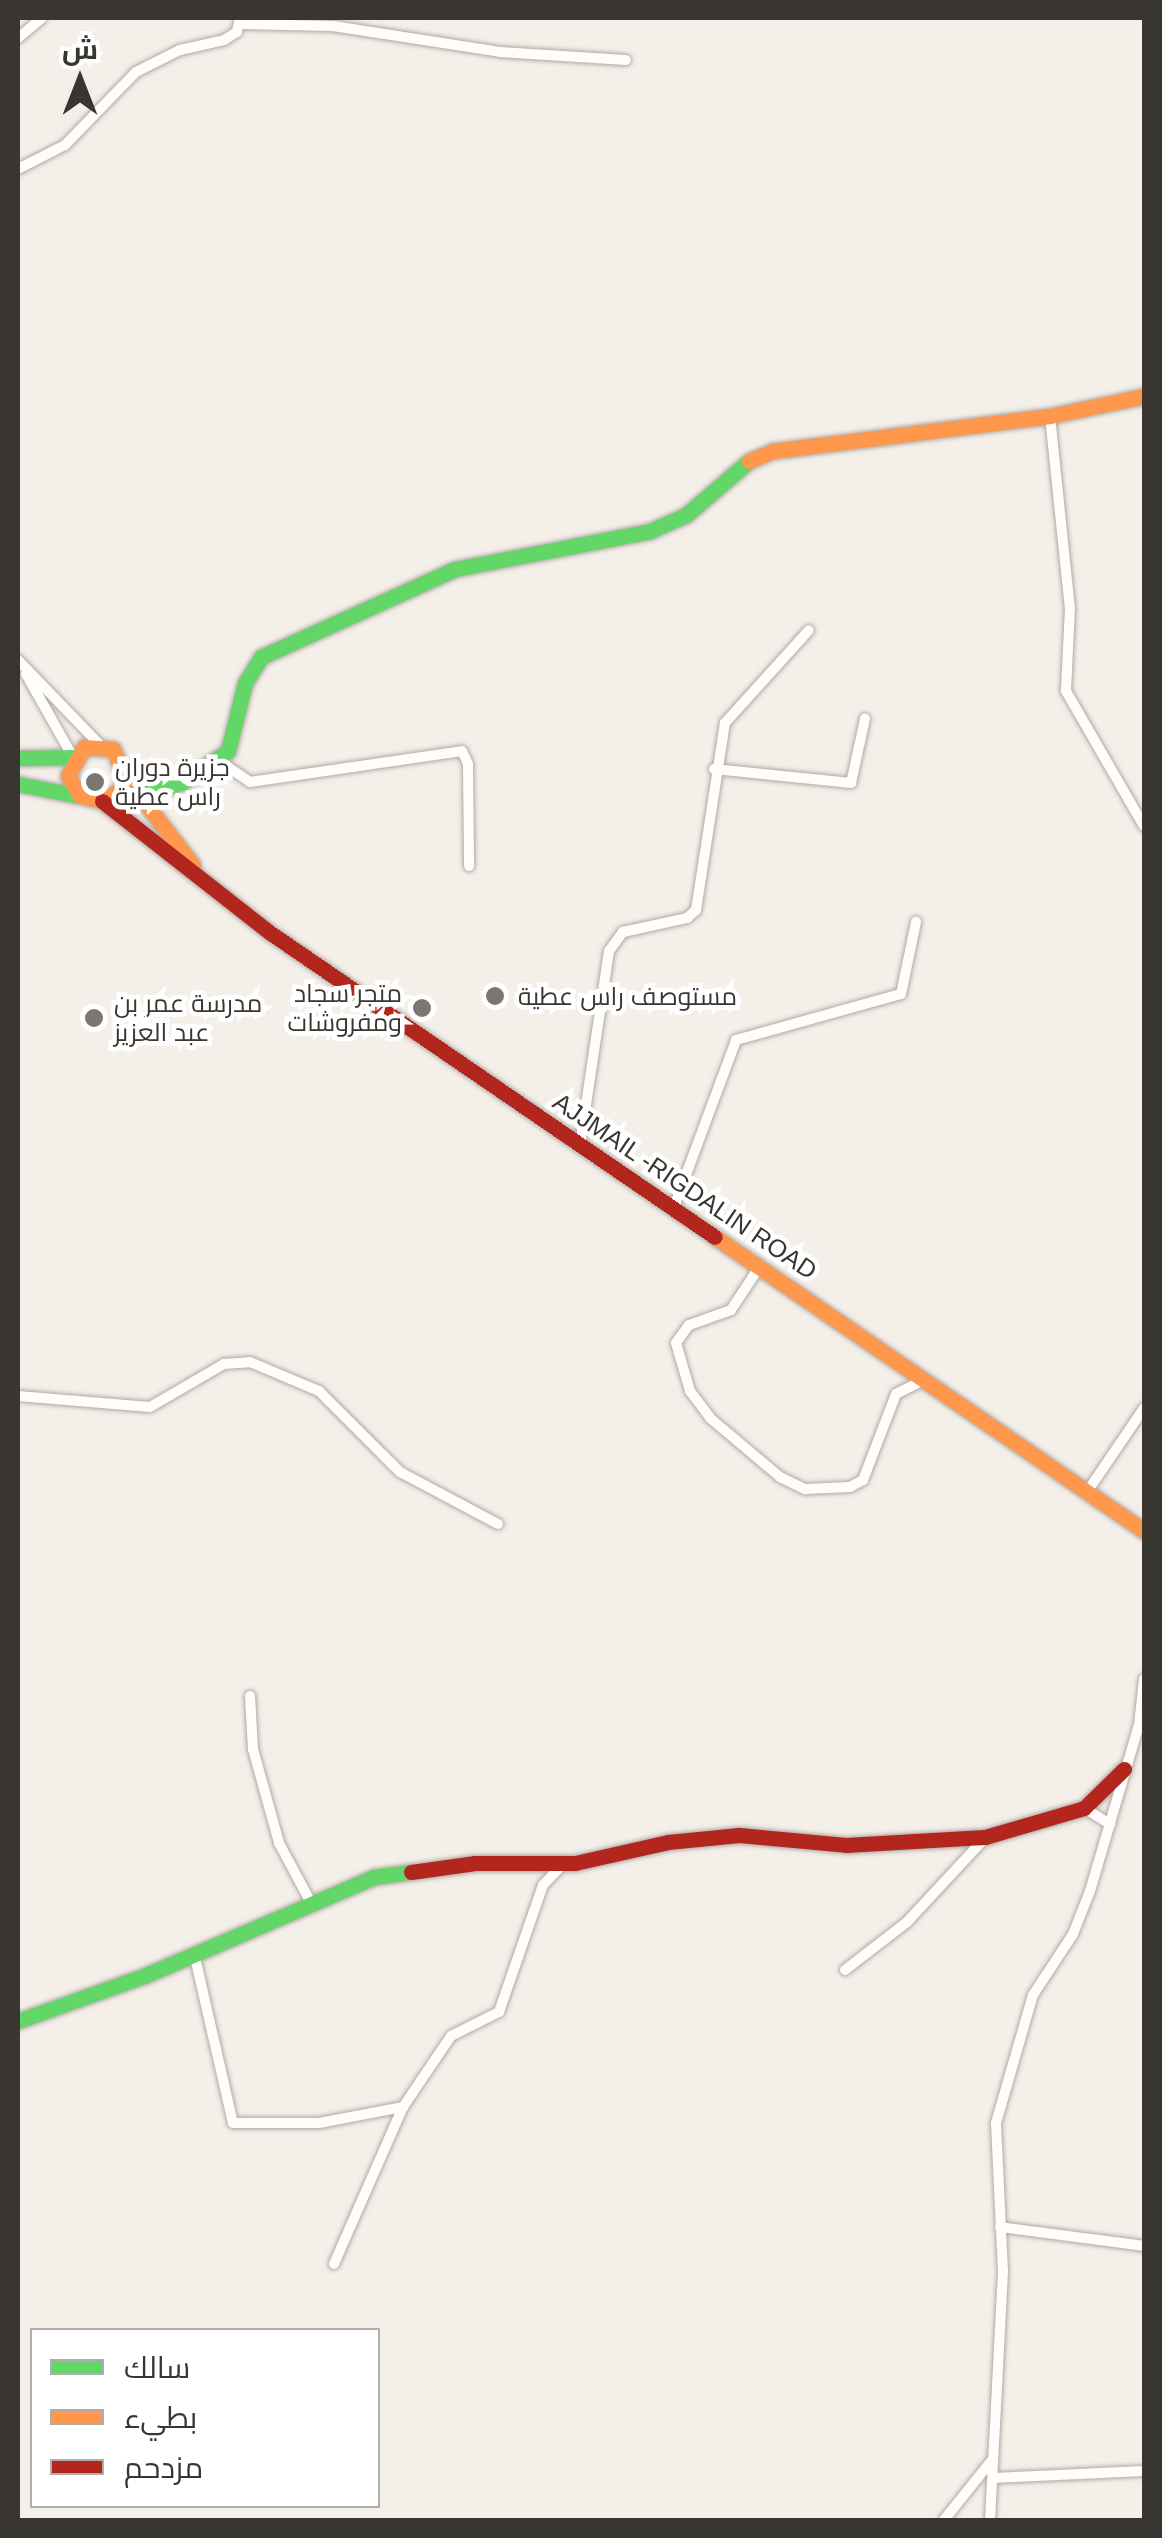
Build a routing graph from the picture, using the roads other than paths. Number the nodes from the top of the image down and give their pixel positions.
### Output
1 (42, 18) edge
2 (240, 21) edge
3 (18, 38) edge
4 (626, 60) dead end
5 (18, 170) edge
6 (1144, 396) edge
7 (1050, 416) junction
8 (809, 630) dead end
9 (18, 660) edge
10 (865, 718) dead end
11 (98, 744) junction
12 (73, 757) junction
13 (18, 758) edge
14 (219, 761) junction
15 (714, 769) junction
16 (125, 776) junction
17 (18, 784) edge
18 (140, 794) junction
19 (80, 796) junction
20 (102, 801) junction
21 (1144, 826) edge
22 (468, 866) dead end
23 (202, 876) junction
24 (916, 922) dead end
25 (580, 1145) junction
26 (674, 1208) junction
27 (760, 1266) junction
28 (921, 1381) junction
29 (18, 1396) edge
30 (1144, 1408) edge
31 (1087, 1492) junction
32 (498, 1524) dead end
33 (1144, 1531) edge
34 (1144, 1679) edge
35 (250, 1696) dead end
36 (1124, 1769) junction
37 (1084, 1808) junction
38 (1110, 1824) junction
39 (986, 1837) junction
40 (563, 1864) junction
41 (310, 1900) junction
42 (194, 1953) junction
43 (845, 1970) dead end
44 (18, 2021) edge
45 (404, 2107) junction
46 (1000, 2227) junction
47 (1144, 2246) edge
48 (334, 2264) dead end
49 (992, 2459) junction
50 (1144, 2471) edge
51 (993, 2478) junction
52 (944, 2520) edge
53 (990, 2520) edge

1 - 3 street
2 - 4 street
2 - 5 street
6 - 7 street
7 - 14 street
7 - 21 street
8 - 15 street
9 - 11 street
9 - 12 street
10 - 15 street
11 - 12 street
11 - 16 street
12 - 13 street
12 - 19 street
14 - 18 street
14 - 22 street
15 - 25 street
16 - 18 street
16 - 20 street
17 - 19 street
18 - 23 street
19 - 20 street
20 - 23 street
23 - 25 street, AJJMAIL -RIGDALIN ROAD
24 - 26 street
25 - 26 street, AJJMAIL -RIGDALIN ROAD
26 - 27 street, AJJMAIL -RIGDALIN ROAD
27 - 28 street, AJJMAIL -RIGDALIN ROAD
27 - 28 street
28 - 31 street, AJJMAIL -RIGDALIN ROAD
29 - 32 street
30 - 31 street
31 - 33 street, AJJMAIL -RIGDALIN ROAD
34 - 36 street
35 - 41 street
36 - 37 street
36 - 38 street
37 - 38 street
37 - 39 street
38 - 46 street
39 - 40 street
39 - 43 street
40 - 41 street
40 - 45 street
41 - 42 street
42 - 44 street
42 - 45 street
45 - 48 street
46 - 47 street
46 - 49 street
49 - 51 street
49 - 52 street
50 - 51 street
51 - 53 street

